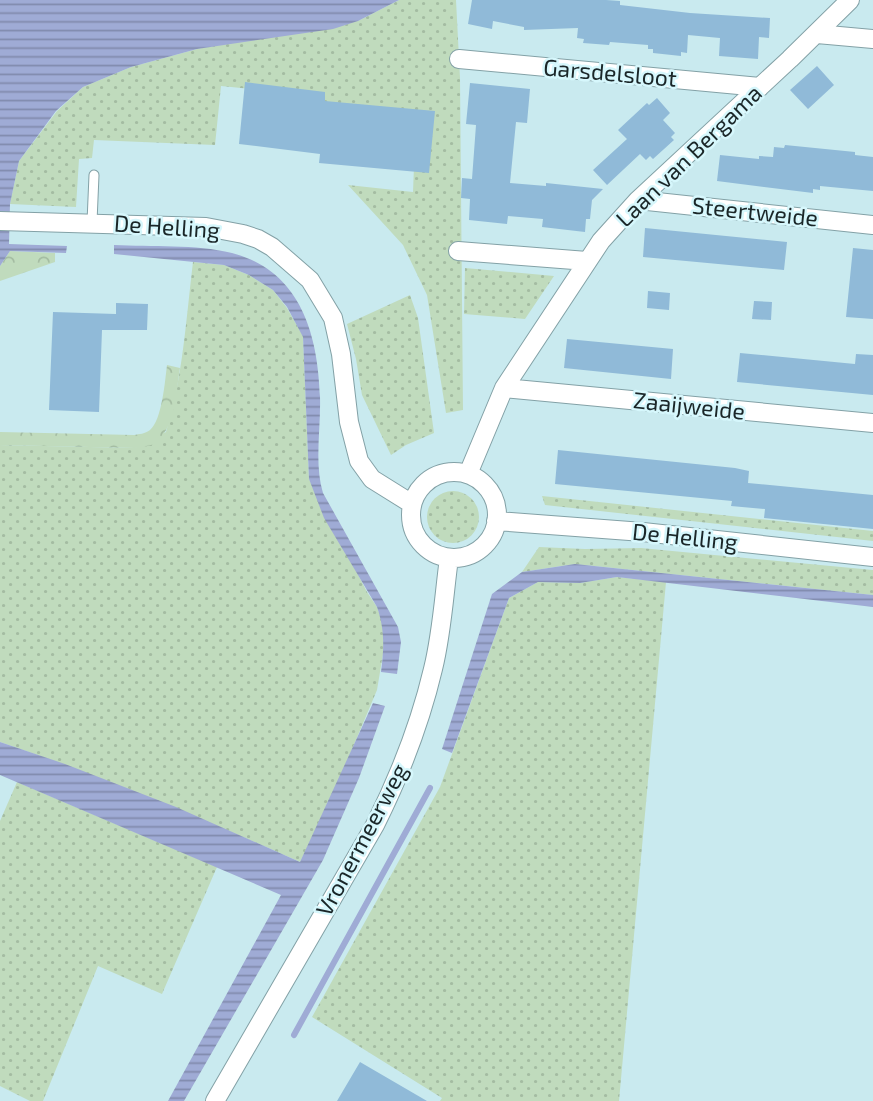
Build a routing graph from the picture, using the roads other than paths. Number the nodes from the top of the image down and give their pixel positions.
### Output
1 (850, 0) edge
2 (817, 34) junction
3 (873, 39) edge
4 (459, 59) dead end
5 (760, 87) junction
6 (94, 175) dead end
7 (638, 200) junction
8 (0, 220) edge
9 (92, 222) junction
10 (873, 225) edge
11 (458, 251) dead end
12 (587, 261) junction
13 (504, 387) junction
14 (873, 423) edge
15 (468, 474) junction
16 (412, 504) junction
17 (496, 521) junction
18 (873, 557) edge
19 (449, 558) junction
20 (215, 1101) edge

1 - 2 street, Laan van Bergama
2 - 3 street
2 - 5 street, Laan van Bergama
4 - 5 street, Garsdelsloot
5 - 7 street, Laan van Bergama
6 - 9 lane
7 - 10 street, Steertweide
7 - 12 street, Laan van Bergama
8 - 9 street, De Helling
9 - 16 street, De Helling
11 - 12 street
12 - 13 street, Laan van Bergama
13 - 14 street, Zaaijweide
13 - 15 street, Laan van Bergama
15 - 16 street
15 - 17 street
16 - 19 street
17 - 18 street, De Helling
17 - 19 street
19 - 20 street, Vronermeerweg

